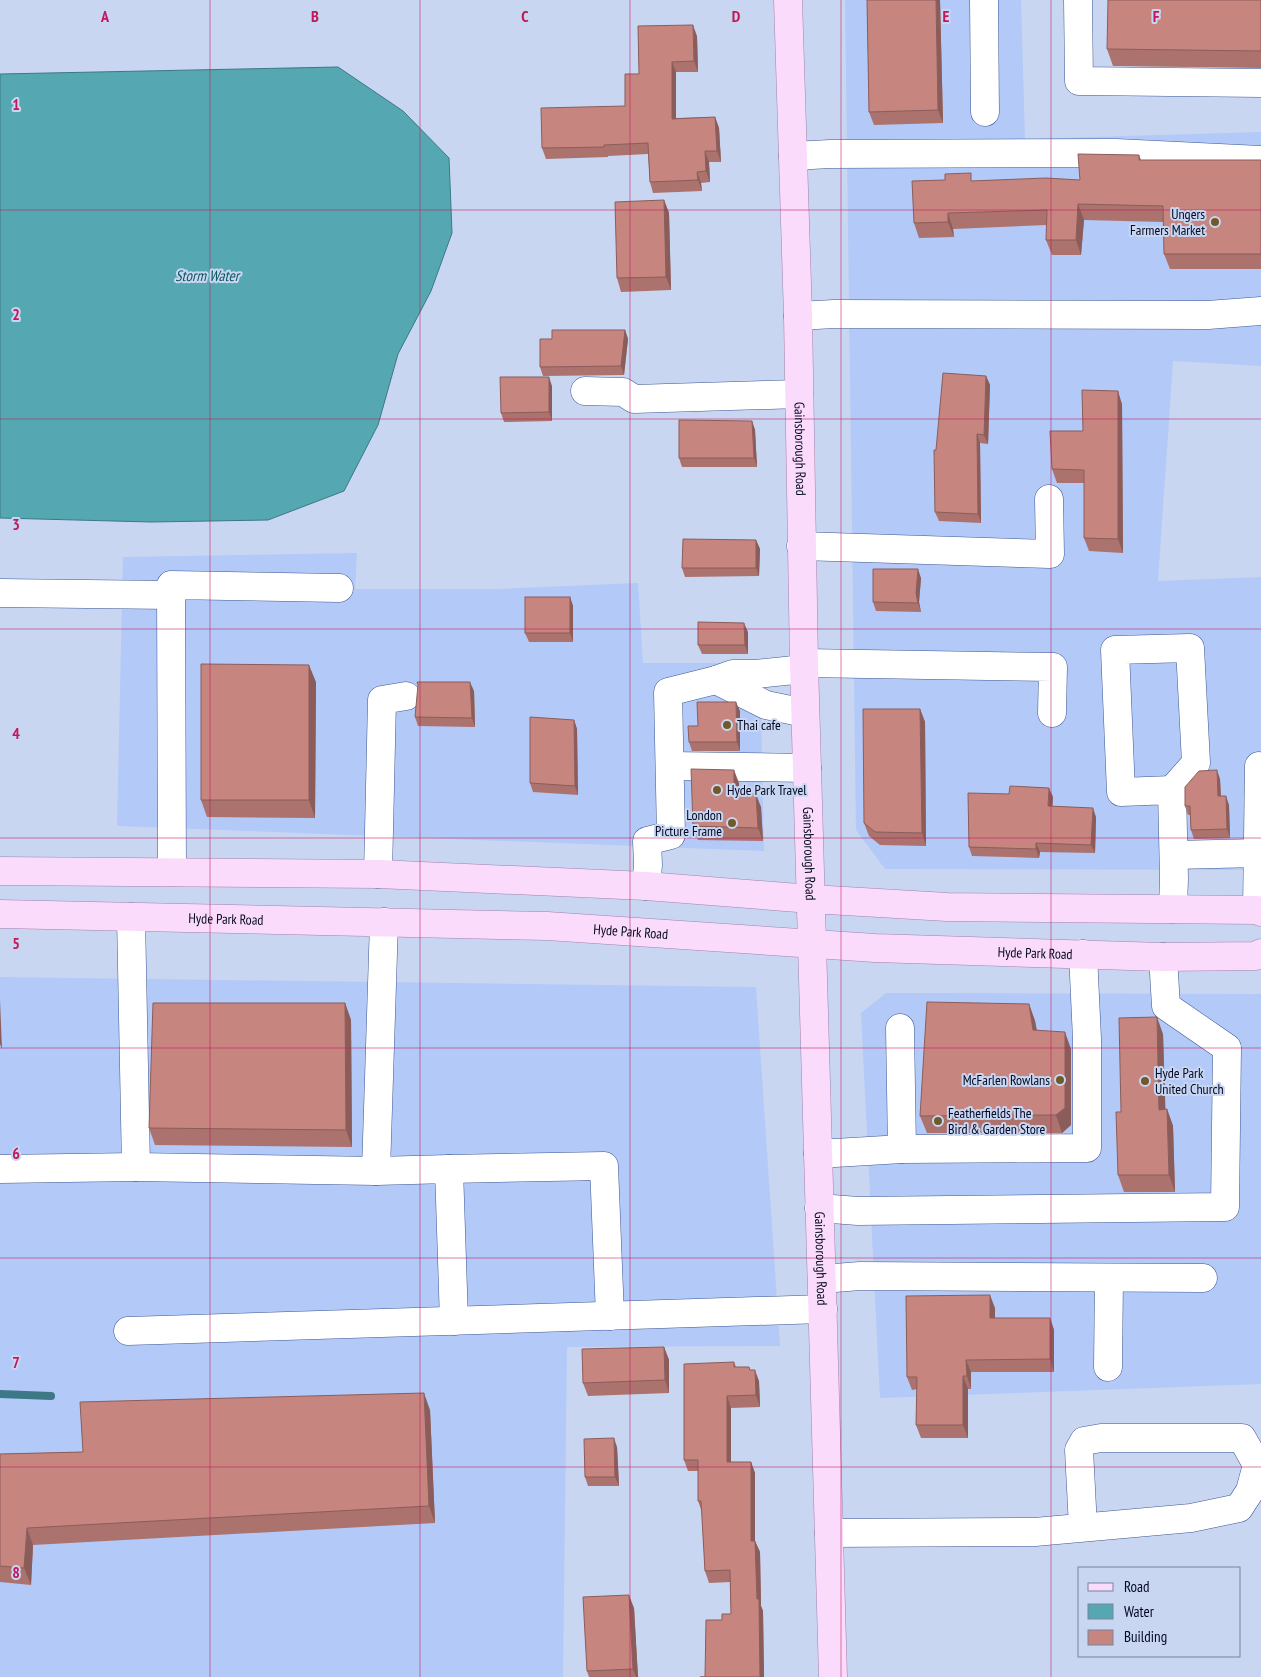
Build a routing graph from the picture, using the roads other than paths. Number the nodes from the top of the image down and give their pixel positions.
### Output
1 (788, 0) edge
2 (984, 0) edge
3 (1078, 0) edge
4 (1261, 83) edge
5 (985, 112) dead end
6 (793, 156) junction
7 (1261, 160) edge
8 (1261, 311) edge
9 (798, 316) junction
10 (585, 391) dead end
11 (800, 394) junction
12 (1049, 499) dead end
13 (801, 546) junction
14 (339, 588) dead end
15 (0, 593) edge
16 (171, 595) junction
17 (804, 666) junction
18 (716, 680) junction
19 (406, 696) dead end
20 (805, 712) junction
21 (1052, 713) dead end
22 (670, 766) junction
23 (1259, 766) dead end
24 (807, 768) junction
25 (1172, 790) junction
26 (1259, 853) junction
27 (1174, 855) junction
28 (0, 871) edge
29 (172, 872) junction
30 (378, 874) junction
31 (646, 886) junction
32 (811, 899) junction
33 (1173, 909) junction
34 (1259, 911) edge
35 (0, 914) edge
36 (131, 916) junction
37 (384, 922) junction
38 (812, 944) junction
39 (1261, 953) edge
40 (1083, 954) junction
41 (1163, 957) junction
42 (900, 1028) dead end
43 (902, 1150) junction
44 (818, 1154) junction
45 (136, 1167) junction
46 (0, 1169) edge
47 (449, 1169) junction
48 (376, 1171) junction
49 (819, 1208) junction
50 (1109, 1278) junction
51 (1203, 1278) dead end
52 (822, 1279) junction
53 (823, 1309) junction
54 (610, 1316) junction
55 (454, 1320) junction
56 (128, 1330) dead end
57 (1108, 1366) dead end
58 (1083, 1527) junction
59 (829, 1534) junction
60 (833, 1677) edge

1 - 6 main road, Gainsborough Road
2 - 5 lane
3 - 4 lane
6 - 7 lane
6 - 9 main road, Gainsborough Road
8 - 9 lane
9 - 11 main road, Gainsborough Road
10 - 11 lane
11 - 13 main road, Gainsborough Road
12 - 13 lane
13 - 17 main road, Gainsborough Road
14 - 16 lane
15 - 16 lane
16 - 29 lane
17 - 18 lane
17 - 20 main road, Gainsborough Road
17 - 21 lane
18 - 20 lane
18 - 22 lane
19 - 30 lane
20 - 24 main road, Gainsborough Road
22 - 24 lane
22 - 31 lane
23 - 26 lane
24 - 32 main road, Gainsborough Road
25 - 25 lane
25 - 27 lane
26 - 27 lane
26 - 34 lane
27 - 33 lane
28 - 29 main road
29 - 30 main road
30 - 31 main road
31 - 32 main road
32 - 33 main road
32 - 38 main road, Gainsborough Road
33 - 34 main road
35 - 36 main road, Hyde Park Road
36 - 37 main road, Hyde Park Road
36 - 45 lane
37 - 38 main road, Hyde Park Road
37 - 48 lane
38 - 40 main road, Hyde Park Road
38 - 44 main road, Gainsborough Road
39 - 41 main road, Hyde Park Road
40 - 41 main road, Hyde Park Road
40 - 43 lane
41 - 49 lane
42 - 43 lane
43 - 44 lane
44 - 49 main road, Gainsborough Road
45 - 46 lane
45 - 48 lane
47 - 48 lane
47 - 54 lane
47 - 55 lane
49 - 52 main road, Gainsborough Road
50 - 51 lane
50 - 52 lane
50 - 57 lane
52 - 53 main road, Gainsborough Road
53 - 54 lane
53 - 59 main road, Gainsborough Road
54 - 55 lane
55 - 56 lane
58 - 58 lane
58 - 59 lane
59 - 60 main road, Gainsborough Road

